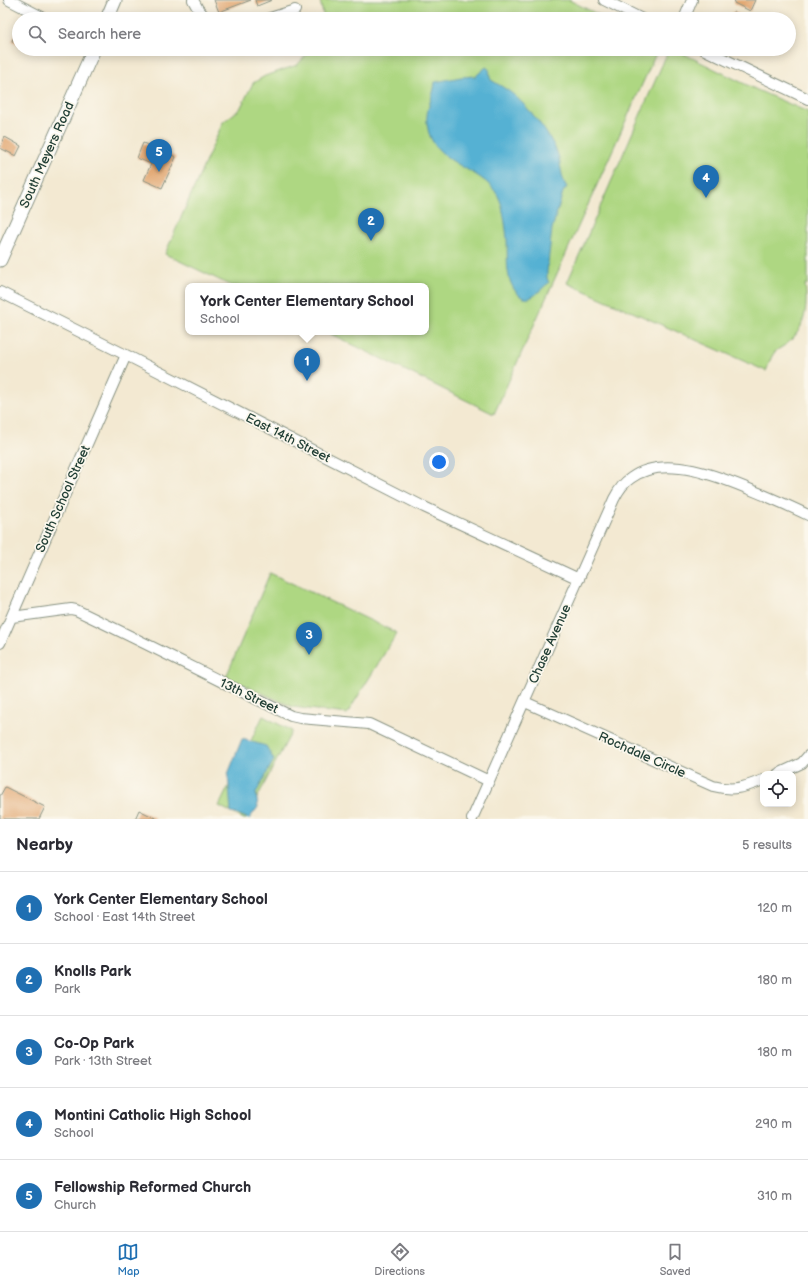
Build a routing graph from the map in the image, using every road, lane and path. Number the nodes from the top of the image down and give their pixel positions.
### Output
1 (9, 0) edge
2 (116, 0) edge
3 (193, 0) edge
4 (604, 0) edge
5 (692, 0) edge
6 (295, 10) dead end
7 (32, 12) edge
8 (110, 12) edge
9 (201, 12) edge
10 (289, 12) edge
11 (628, 12) edge
12 (687, 12) edge
13 (91, 56) edge
14 (718, 56) edge
15 (808, 99) edge
16 (0, 260) edge
17 (0, 292) edge
18 (126, 355) junction
19 (808, 515) edge
20 (579, 580) junction
21 (12, 616) junction
22 (0, 643) edge
23 (525, 702) junction
24 (808, 756) edge
25 (785, 771) edge
26 (490, 781) junction
27 (760, 781) edge
28 (472, 819) edge

1 - 7 street
2 - 8 street
3 - 9 street
4 - 11 street
5 - 12 street
6 - 10 street
13 - 16 street, South Meyers Road
14 - 15 street
17 - 18 street, East 14th Street
18 - 20 street, East 14th Street
18 - 21 street, South School Street
19 - 20 street, Chase Avenue
20 - 23 street, Chase Avenue
21 - 22 street, South School Street
21 - 26 street, 13th Street
23 - 26 street, Chase Avenue
23 - 27 street, Rochdale Circle
24 - 25 street
26 - 28 street, Chase Avenue

